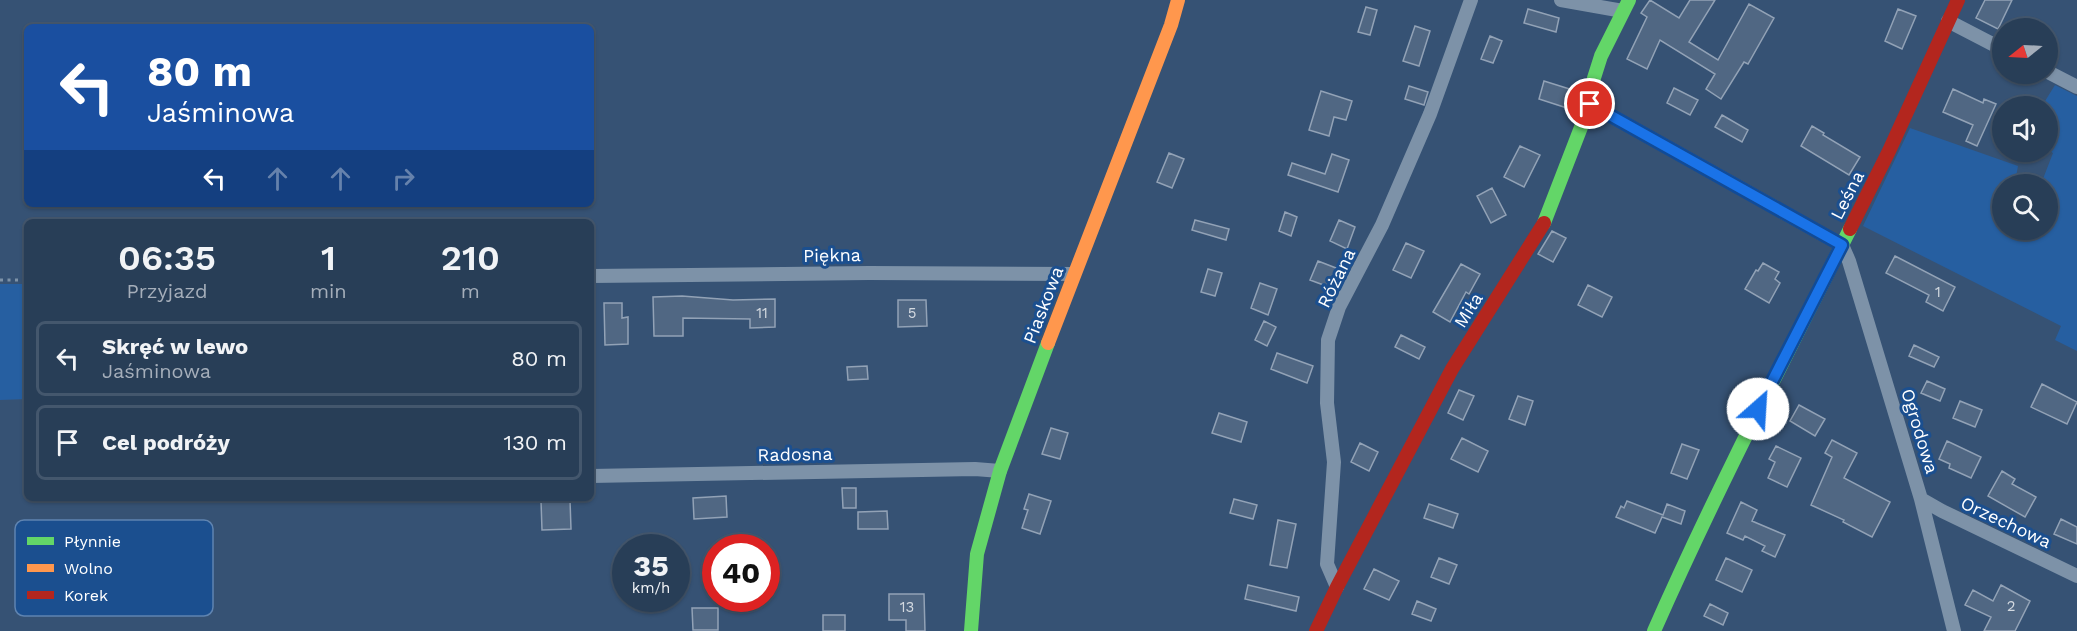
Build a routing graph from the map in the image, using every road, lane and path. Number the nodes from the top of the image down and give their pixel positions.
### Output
1 (1179, 0) edge
2 (1471, 0) edge
3 (1561, 0) edge
4 (1958, 0) edge
5 (1595, 3) edge
6 (1626, 5) edge
7 (1948, 21) junction
8 (1992, 44) edge
9 (2058, 77) edge
10 (2077, 87) edge
11 (1590, 104) junction
12 (1842, 245) junction
13 (1074, 274) junction
14 (594, 276) edge
15 (0, 280) edge
16 (24, 280) edge
17 (1000, 471) junction
18 (594, 476) edge
19 (1921, 499) junction
20 (2077, 576) edge
21 (1337, 588) junction
22 (971, 631) edge
23 (1316, 631) edge
24 (1654, 631) edge
25 (1954, 631) edge

1 - 13 street, Piaskowa
2 - 21 street, Różana
3 - 5 street
4 - 7 street, Leśna
5 - 6 street
6 - 11 street, Miła
7 - 8 street
7 - 12 street, Leśna
9 - 10 street
11 - 12 street
11 - 21 street, Miła
12 - 19 street, Ogrodowa
12 - 24 street, Leśna
13 - 14 street, Piękna
13 - 17 street, Piaskowa
15 - 16 path
17 - 18 street, Radosna
17 - 22 street, Piaskowa
19 - 20 street, Orzechowa
19 - 25 street, Ogrodowa
21 - 23 street, Miła

